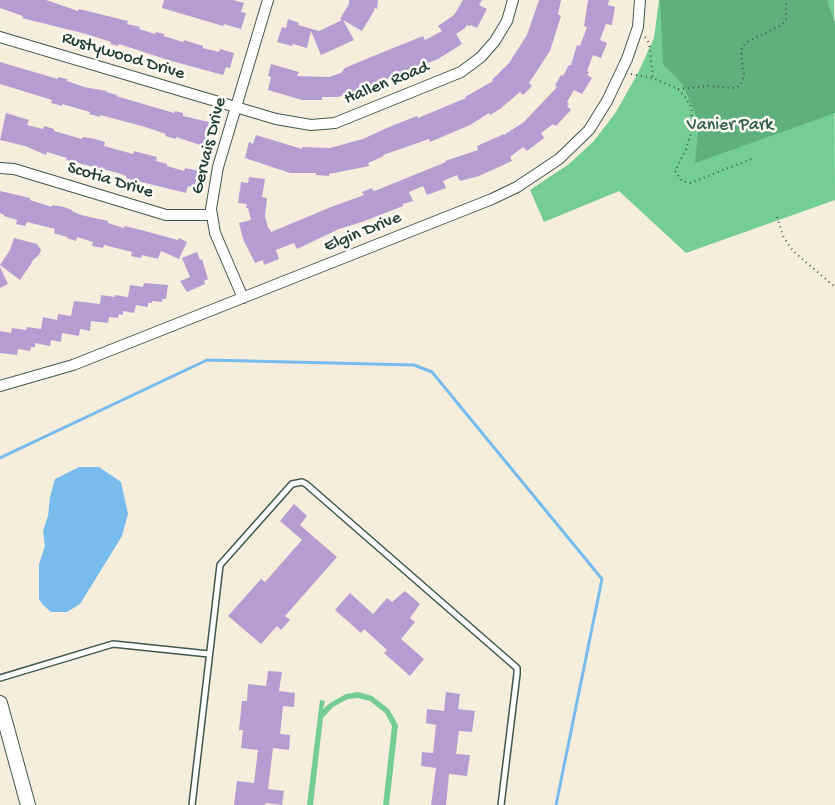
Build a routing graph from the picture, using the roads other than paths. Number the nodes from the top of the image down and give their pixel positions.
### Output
1 (268, 0) edge
2 (513, 0) edge
3 (640, 0) edge
4 (0, 37) edge
5 (236, 107) junction
6 (0, 168) edge
7 (212, 215) junction
8 (242, 298) junction
9 (0, 386) edge
10 (209, 654) junction
11 (0, 678) edge
12 (0, 703) edge
13 (28, 805) edge
14 (192, 805) edge
15 (501, 805) edge

1 - 5 street, Gervais Drive
2 - 5 street, Hallen Road
3 - 8 street, Elgin Drive
4 - 5 street, Rustywood Drive
5 - 7 street, Gervais Drive
6 - 7 street, Scotia Drive
7 - 8 street, Gervais Drive
8 - 9 street, Elgin Drive
10 - 11 lane
10 - 14 lane
10 - 15 lane
12 - 13 main road

